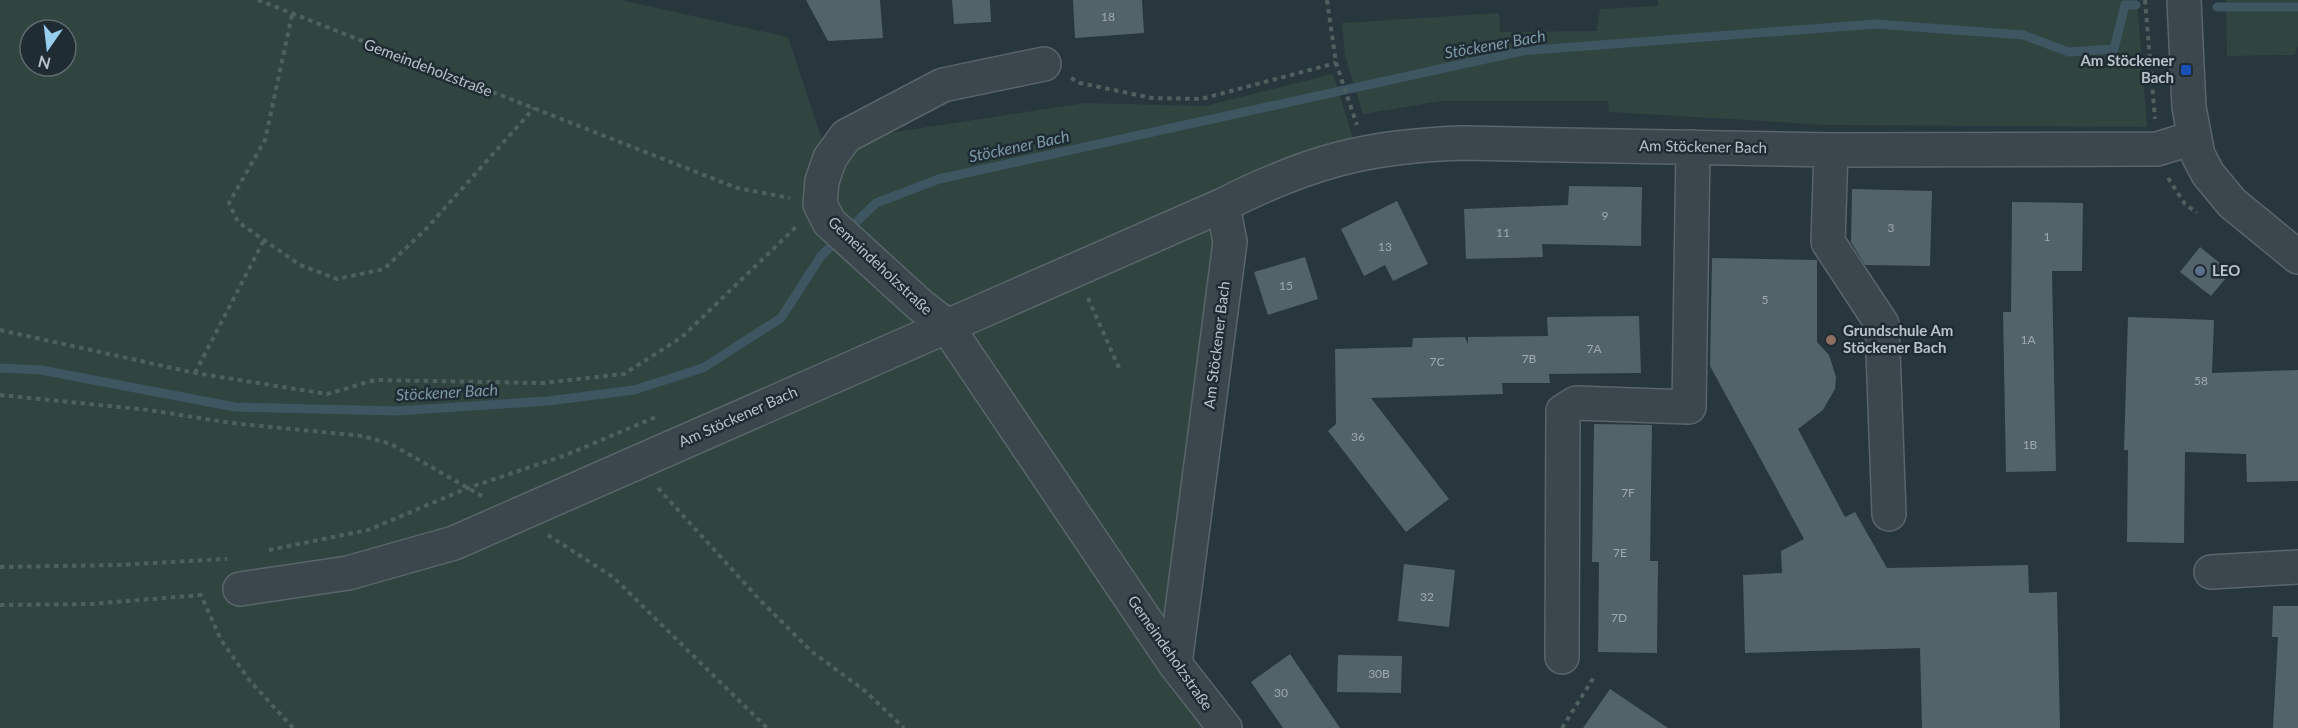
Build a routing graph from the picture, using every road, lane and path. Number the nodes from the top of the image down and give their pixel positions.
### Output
1 (258, 0) edge
2 (1327, 0) edge
3 (2184, 0) edge
4 (292, 15) junction
5 (1336, 63) junction
6 (1044, 64) joint
7 (534, 108) junction
8 (1356, 122) dead end
9 (1358, 128) dead end
10 (1349, 131) dead end
11 (2193, 138) junction
12 (1693, 147) junction
13 (1831, 150) junction
14 (820, 204) junction
15 (1223, 205) junction
16 (264, 240) junction
17 (2298, 257) edge
18 (1076, 269) junction
19 (946, 325) junction
20 (0, 330) edge
21 (1119, 369) dead end
22 (195, 373) junction
23 (0, 395) edge
24 (662, 414) dead end
25 (566, 455) junction
26 (576, 457) dead end
27 (625, 467) junction
28 (468, 488) junction
29 (1889, 514) dead end
30 (517, 515) junction
31 (263, 552) dead end
32 (228, 559) dead end
33 (0, 567) edge
34 (2298, 567) edge
35 (2211, 572) dead end
36 (240, 589) dead end
37 (0, 605) edge
38 (1562, 657) dead end
39 (1175, 664) junction
40 (1594, 677) dead end
41 (293, 728) edge
42 (767, 728) edge
43 (904, 728) edge
44 (1225, 728) edge
45 (1562, 728) edge

1 - 4 path, Gemeindeholzstraße
2 - 5 path
3 - 11 street
4 - 7 path, Gemeindeholzstraße
4 - 16 path
5 - 6 path
5 - 8 path
6 - 14 street
7 - 14 path, Gemeindeholzstraße
7 - 16 path
9 - 10 path
11 - 13 street, Am Stöckener Bach
11 - 17 street
12 - 13 street, Am Stöckener Bach
12 - 15 street, Am Stöckener Bach
12 - 38 street
13 - 29 street
14 - 19 street, Gemeindeholzstraße
14 - 22 path
15 - 18 street, Am Stöckener Bach
15 - 39 street, Am Stöckener Bach
16 - 22 path
18 - 19 street, Am Stöckener Bach
18 - 21 path
19 - 27 street, Am Stöckener Bach
19 - 39 street, Gemeindeholzstraße
20 - 22 path
23 - 28 path
24 - 25 path
25 - 26 path
25 - 28 path
27 - 30 street, Am Stöckener Bach
27 - 43 path
28 - 30 path
28 - 31 path
30 - 36 street, Am Stöckener Bach
30 - 42 path
32 - 33 path
34 - 35 street
37 - 41 path
39 - 44 street, Gemeindeholzstraße
40 - 45 path

